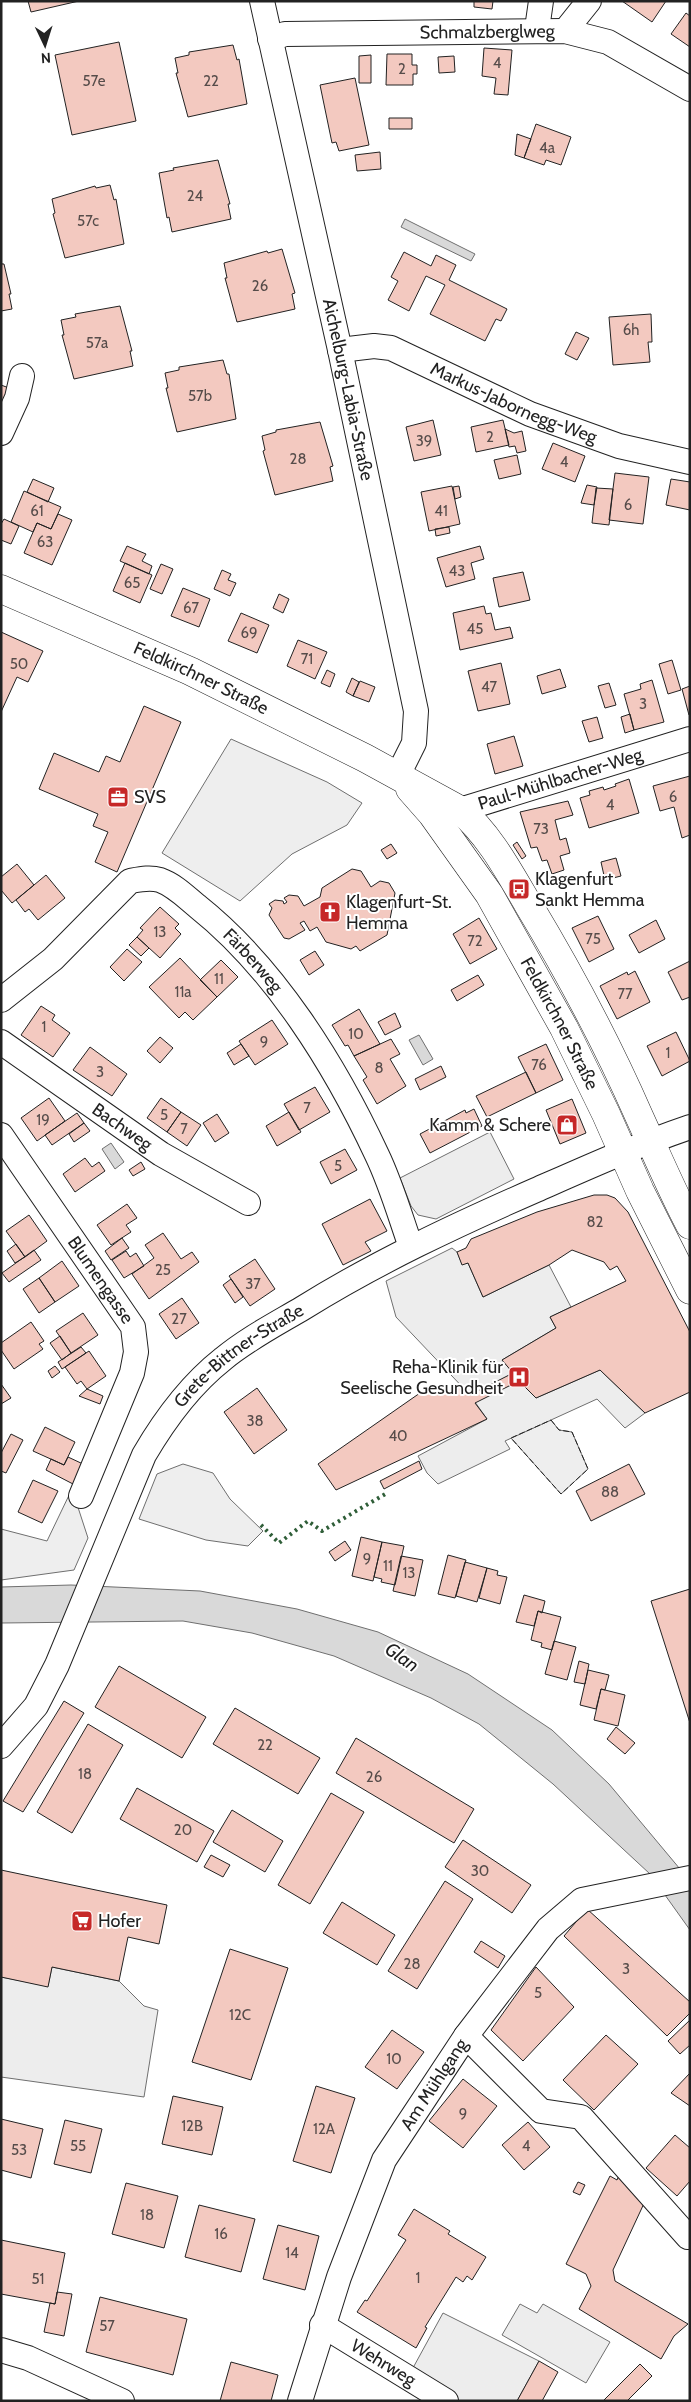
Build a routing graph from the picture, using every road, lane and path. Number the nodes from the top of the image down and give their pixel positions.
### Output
1 (262, 1) edge
2 (541, 1) edge
3 (589, 1) edge
4 (537, 29) junction
5 (565, 31) junction
6 (270, 39) junction
7 (690, 89) edge
8 (340, 350) junction
9 (22, 376) dead end
10 (1, 433) edge
11 (690, 462) edge
12 (1, 588) edge
13 (690, 739) edge
14 (398, 775) junction
15 (460, 810) junction
16 (432, 814) junction
17 (1, 1000) edge
18 (1, 1042) edge
19 (690, 1127) edge
20 (1, 1135) edge
21 (650, 1142) junction
22 (624, 1153) junction
23 (248, 1204) dead end
24 (690, 1225) edge
25 (411, 1247) junction
26 (690, 1290) edge
27 (81, 1496) dead end
28 (1, 1746) edge
29 (690, 1878) edge
30 (466, 2036) junction
31 (688, 2237) dead end
32 (322, 2325) junction
33 (1, 2350) edge
34 (112, 2398) edge
35 (300, 2401) edge
36 (446, 2401) edge

1 - 6 street, Aichelburg-Labia-Straße
2 - 4 street
3 - 5 street
4 - 5 street, Schmalzberglweg
4 - 6 street, Schmalzberglweg
5 - 7 street, Schmalzberglweg
6 - 8 street, Aichelburg-Labia-Straße
8 - 11 street, Markus-Jabornegg-Weg
8 - 14 street, Aichelburg-Labia-Straße
9 - 10 street
12 - 14 main road, Feldkirchner Straße
13 - 15 street, Paul-Mühlbacher-Weg
14 - 15 main road, Feldkirchner Straße
14 - 16 main road, Feldkirchner Straße
15 - 16 street, Paul-Mühlbacher-Weg
15 - 21 main road, Feldkirchner Straße
16 - 22 main road, Feldkirchner Straße
17 - 25 street, Färberweg
18 - 23 street, Bachweg
19 - 21 street, Grete-Bittner-Straße
20 - 27 street, Blumengasse
21 - 22 street, Grete-Bittner-Straße
21 - 24 main road, Feldkirchner Straße
22 - 25 street, Grete-Bittner-Straße
22 - 26 main road, Feldkirchner Straße
25 - 28 street, Grete-Bittner-Straße
29 - 30 street, Am Mühlgang
30 - 31 street
30 - 32 street, Am Mühlgang
32 - 35 street, Am Mühlgang
32 - 36 street, Wehrweg
33 - 34 street

